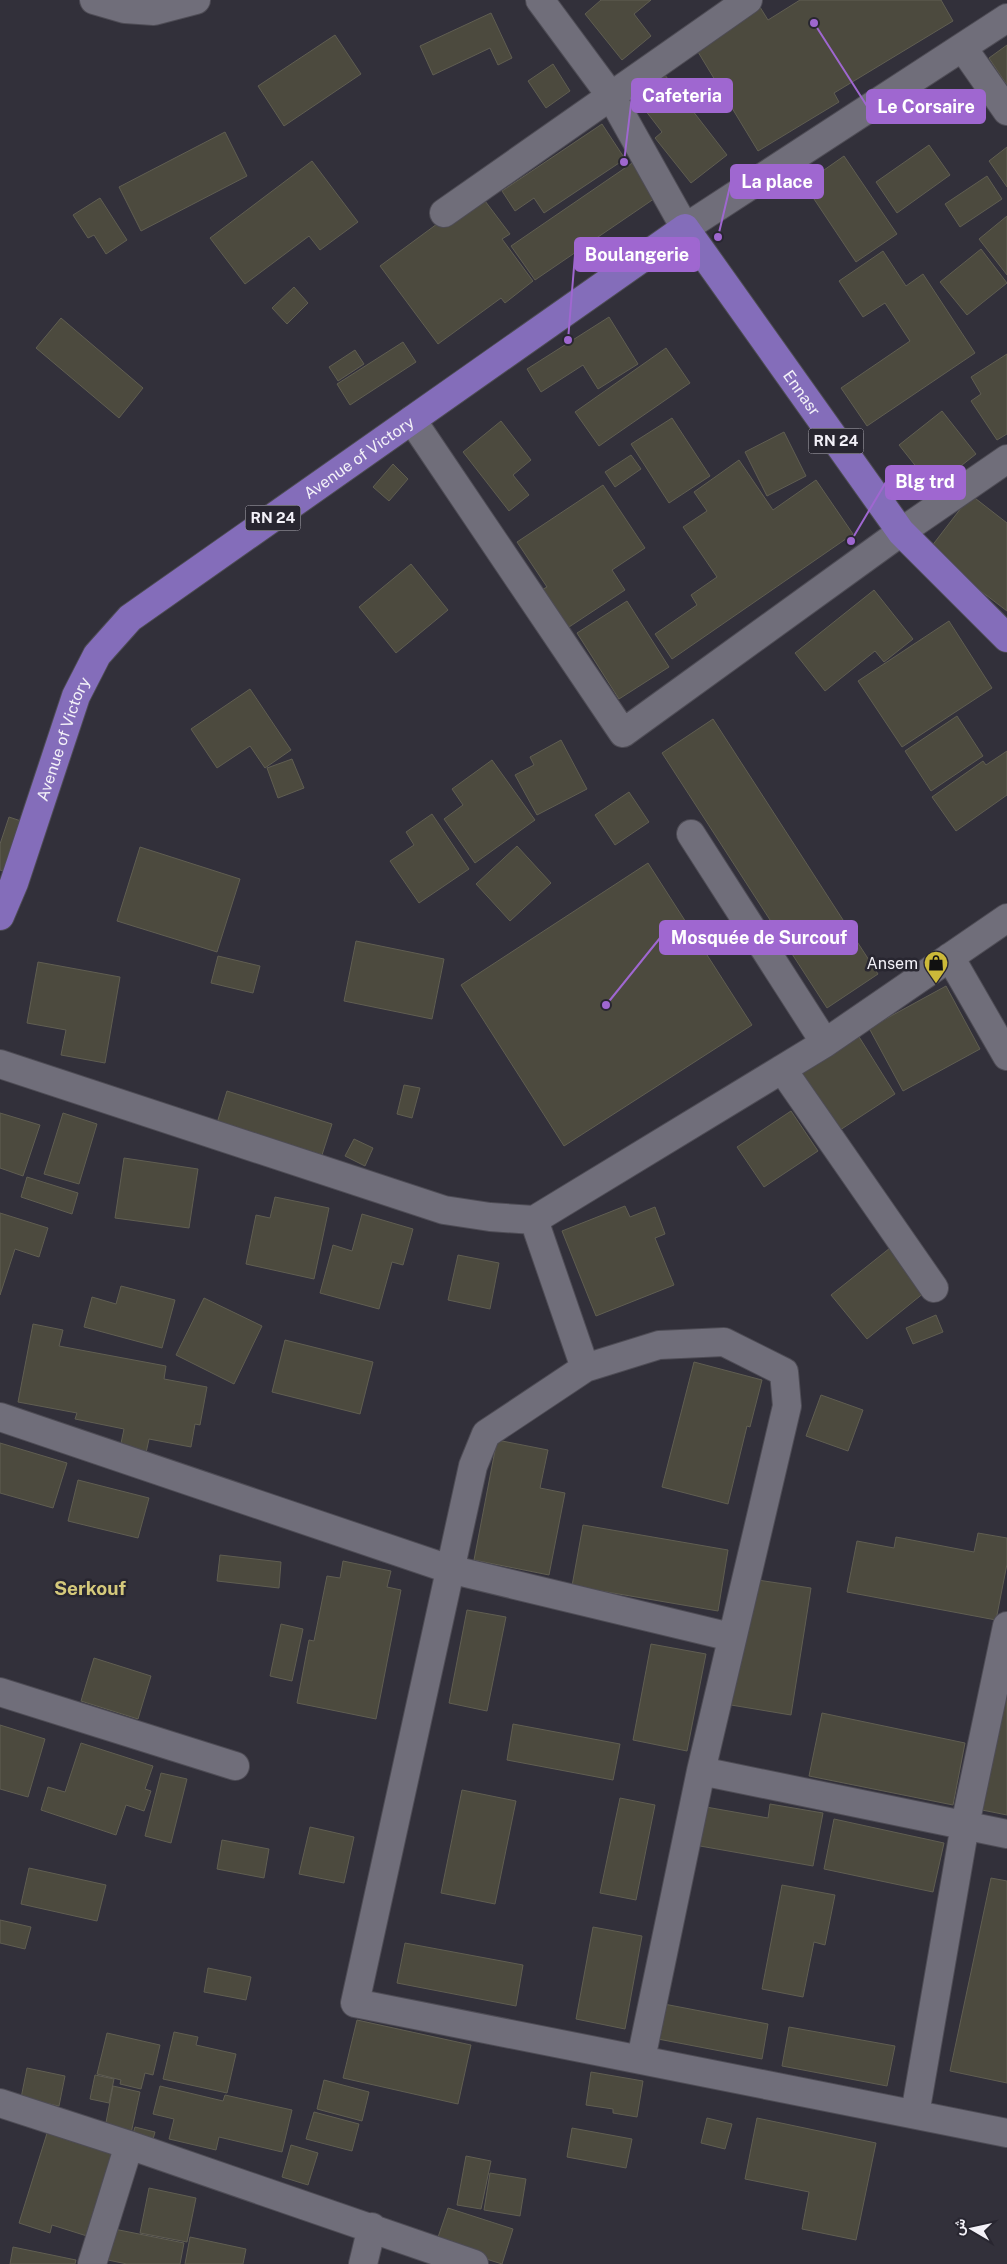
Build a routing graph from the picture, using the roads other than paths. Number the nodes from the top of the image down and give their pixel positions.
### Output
1 (94, 0) edge
2 (196, 0) edge
3 (540, 0) edge
4 (748, 0) edge
5 (1007, 18) edge
6 (963, 48) junction
7 (611, 96) junction
8 (1007, 111) edge
9 (444, 213) dead end
10 (685, 228) junction
11 (412, 420) junction
12 (1007, 459) edge
13 (901, 532) junction
14 (1007, 638) edge
15 (690, 834) dead end
16 (7, 880) edge
17 (0, 916) edge
18 (1007, 918) edge
19 (950, 957) junction
20 (824, 1043) junction
21 (1007, 1056) edge
22 (0, 1064) edge
23 (782, 1069) junction
24 (534, 1220) junction
25 (934, 1288) dead end
26 (585, 1368) junction
27 (0, 1417) edge
28 (449, 1568) junction
29 (1007, 1626) edge
30 (732, 1637) junction
31 (0, 1692) edge
32 (235, 1766) dead end
33 (701, 1771) junction
34 (965, 1826) junction
35 (1007, 1834) edge
36 (641, 2059) junction
37 (0, 2103) edge
38 (915, 2114) junction
39 (1007, 2133) edge
40 (129, 2145) junction
41 (372, 2228) junction
42 (92, 2264) edge
43 (363, 2264) edge
44 (474, 2264) edge

1 - 2 street
3 - 7 street
4 - 7 street
5 - 6 street
6 - 8 street
6 - 10 street
7 - 9 street
7 - 10 street
10 - 11 main road, Avenue of Victory / RN 24
10 - 13 main road, Ennasr / RN 24
11 - 13 street
11 - 16 main road, Avenue of Victory / RN 24
12 - 13 street
13 - 14 main road, Ennasr / RN 24
15 - 20 street
16 - 17 main road, Avenue of Victory / RN 24
18 - 19 street
19 - 20 street
19 - 21 street
20 - 23 street
22 - 24 street
23 - 24 street
23 - 25 street
24 - 26 street
26 - 28 street
26 - 30 street
27 - 28 street
28 - 30 street
28 - 36 street
29 - 34 street
30 - 33 street
31 - 32 street
33 - 34 street
33 - 36 street
34 - 35 street
34 - 38 street
36 - 38 street
37 - 40 street
38 - 39 street
40 - 41 street
40 - 42 street
41 - 43 street
41 - 44 street

